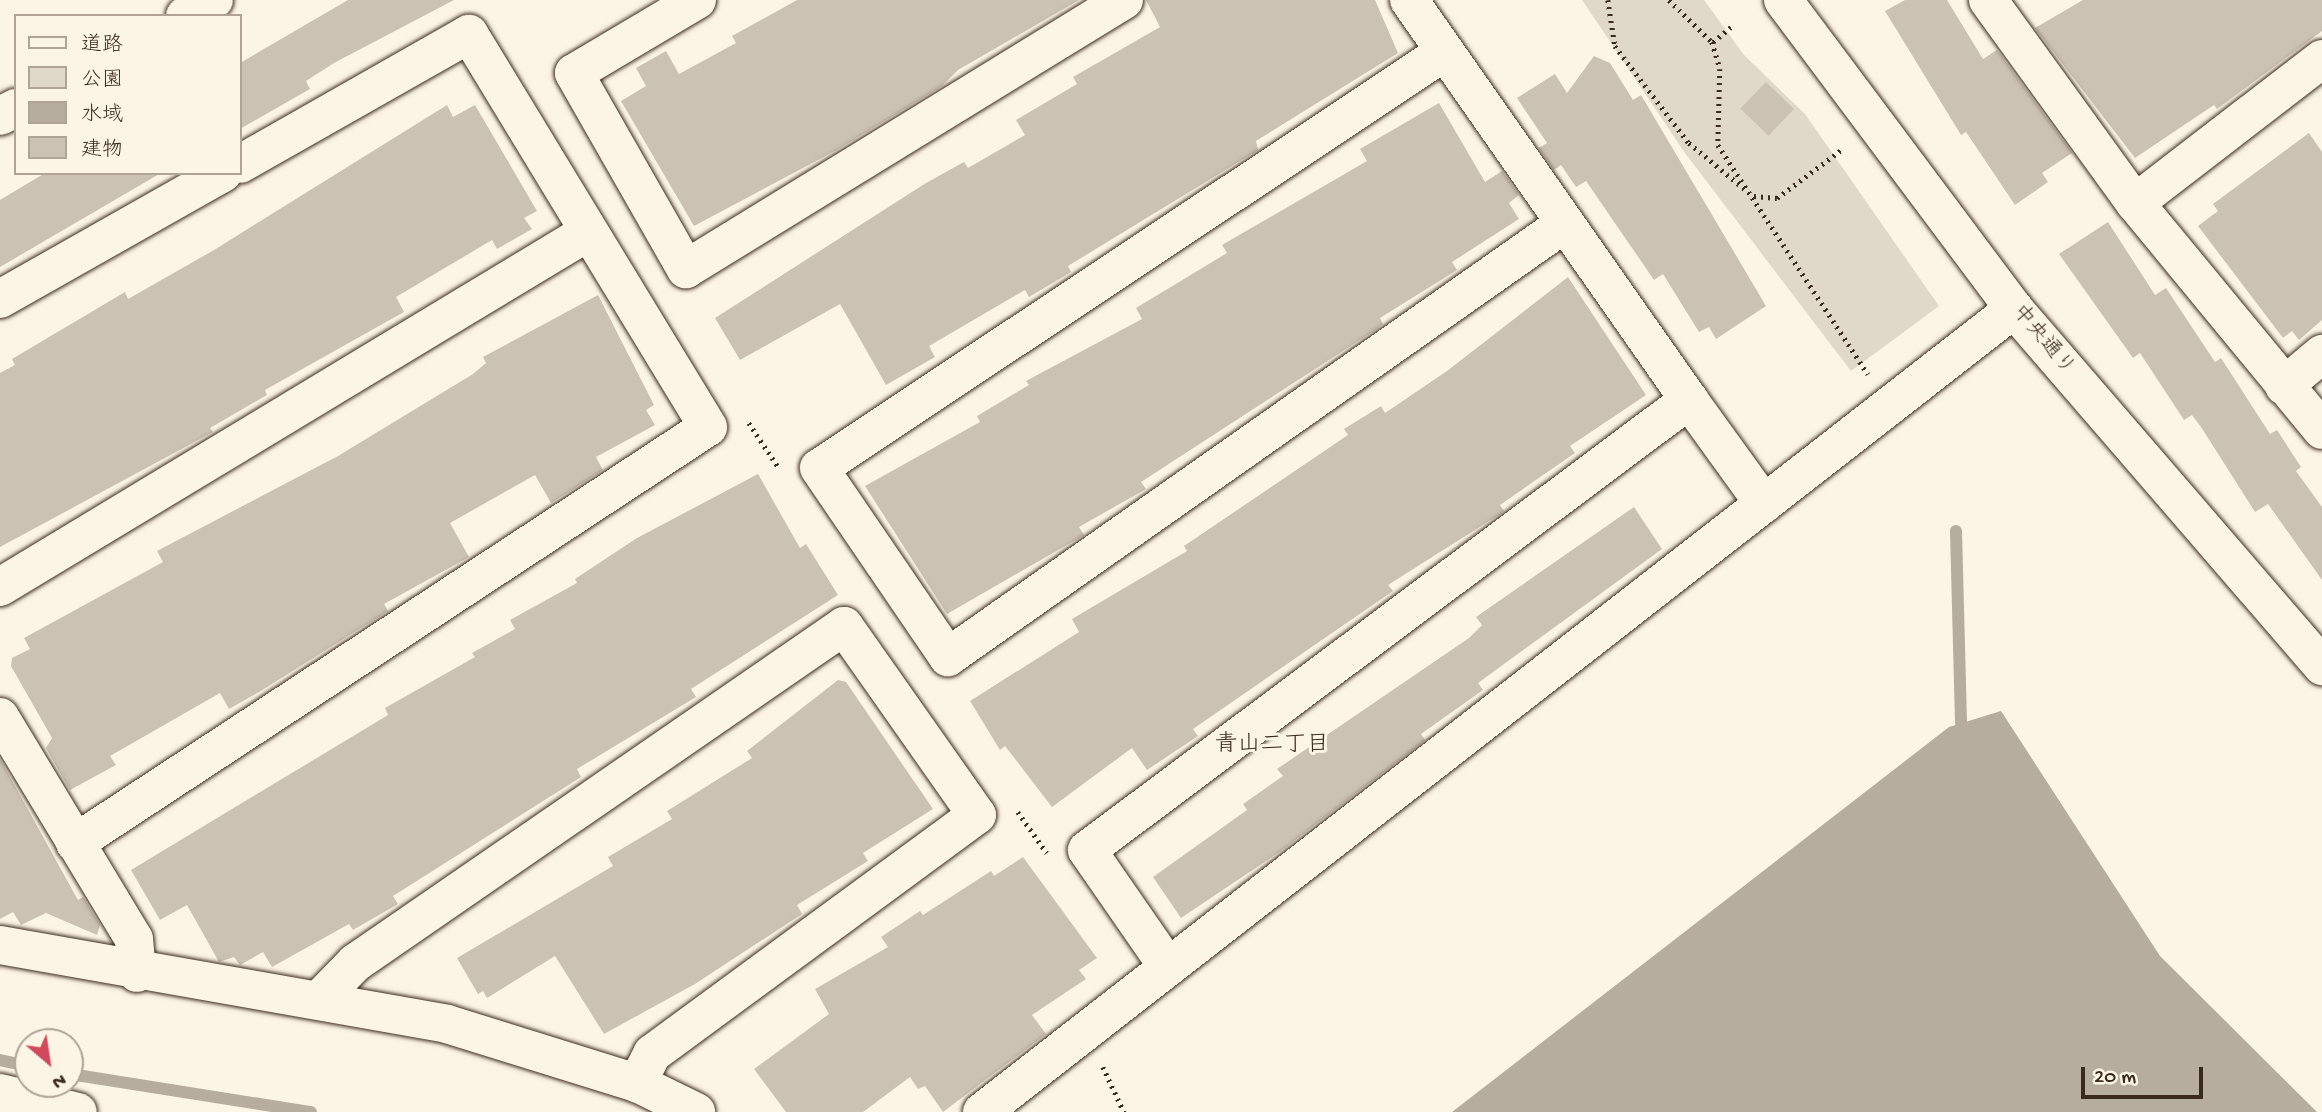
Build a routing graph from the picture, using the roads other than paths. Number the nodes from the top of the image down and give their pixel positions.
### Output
1 (214, 0) edge
2 (697, 0) edge
3 (1124, 0) edge
4 (1409, 0) edge
5 (1783, 0) edge
6 (2002, 5) edge
7 (189, 14) edge
8 (1443, 53) junction
9 (2322, 59) edge
10 (242, 163) edge
11 (219, 175) edge
12 (2135, 203) junction
13 (1563, 223) junction
14 (588, 232) junction
15 (0, 299) edge
16 (2014, 309) junction
17 (2322, 354) edge
18 (2284, 386) junction
19 (1689, 400) junction
20 (2322, 429) edge
21 (1764, 504) junction
22 (0, 587) edge
23 (2322, 666) edge
24 (0, 717) edge
25 (75, 842) junction
26 (0, 945) edge
27 (1168, 967) junction
28 (137, 973) junction
29 (319, 1000) junction
30 (637, 1083) junction
31 (0, 1093) edge
32 (78, 1112) edge
33 (696, 1112) edge
34 (982, 1112) edge

1 - 7 street
2 - 3 street
4 - 8 street
5 - 16 street, 中央通り
6 - 12 street
8 - 13 street
8 - 13 street
9 - 12 street
10 - 14 street
11 - 15 street
12 - 18 street
13 - 19 street
14 - 22 street
14 - 25 street
16 - 21 street
16 - 23 street, 中央通り
17 - 18 street
18 - 20 street
19 - 21 street
19 - 27 street
21 - 27 street
24 - 25 street
25 - 28 street
26 - 28 street
27 - 34 street
28 - 29 street
29 - 30 street
29 - 30 street
30 - 33 street
31 - 32 street

